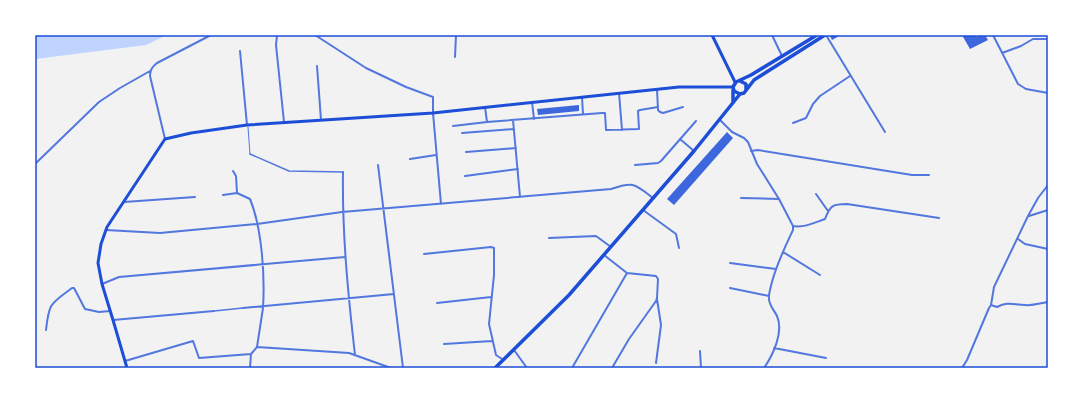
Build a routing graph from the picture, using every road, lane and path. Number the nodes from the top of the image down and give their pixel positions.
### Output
1 (211, 35) edge
2 (277, 35) edge
3 (315, 35) edge
4 (456, 35) edge
5 (712, 35) edge
6 (772, 35) edge
7 (817, 35) edge
8 (825, 35) edge
9 (993, 35) edge
10 (1048, 39) edge
11 (240, 51) dead end
12 (1002, 53) junction
13 (455, 57) dead end
14 (783, 58) junction
15 (317, 66) dead end
16 (150, 71) junction
17 (850, 76) junction
18 (740, 81) junction
19 (735, 82) junction
20 (733, 88) junction
21 (657, 89) junction
22 (746, 91) junction
23 (1048, 92) edge
24 (619, 93) junction
25 (740, 94) junction
26 (582, 97) junction
27 (532, 102) junction
28 (732, 104) junction
29 (658, 107) junction
30 (683, 107) dead end
31 (485, 108) junction
32 (432, 113) junction
33 (583, 114) junction
34 (534, 119) junction
35 (513, 120) junction
36 (720, 120) junction
37 (322, 121) junction
38 (696, 121) dead end
39 (487, 122) junction
40 (284, 123) junction
41 (793, 123) dead end
42 (248, 125) junction
43 (453, 126) dead end
44 (514, 129) junction
45 (622, 130) junction
46 (884, 132) dead end
47 (462, 133) dead end
48 (164, 139) junction
49 (680, 139) junction
50 (516, 148) junction
51 (694, 151) junction
52 (750, 151) junction
53 (466, 152) dead end
54 (250, 154) joint
55 (436, 155) junction
56 (410, 158) dead end
57 (35, 164) edge
58 (378, 165) dead end
59 (635, 165) dead end
60 (518, 169) junction
61 (233, 171) dead end
62 (343, 172) joint
63 (466, 176) dead end
64 (929, 176) dead end
65 (1048, 184) edge
66 (237, 193) junction
67 (816, 194) dead end
68 (223, 195) dead end
69 (195, 197) dead end
70 (520, 197) junction
71 (653, 198) junction
72 (741, 198) dead end
73 (779, 199) junction
74 (124, 202) junction
75 (441, 204) junction
76 (384, 209) junction
77 (643, 210) junction
78 (1048, 210) edge
79 (828, 211) junction
80 (342, 212) junction
81 (1028, 216) junction
82 (939, 218) dead end
83 (257, 224) junction
84 (793, 226) junction
85 (106, 230) junction
86 (549, 238) dead end
87 (1018, 239) junction
88 (611, 247) junction
89 (679, 248) dead end
90 (1048, 249) edge
91 (782, 252) junction
92 (424, 254) dead end
93 (604, 255) junction
94 (345, 257) junction
95 (730, 263) dead end
96 (263, 264) junction
97 (776, 269) junction
98 (627, 273) junction
99 (820, 275) dead end
100 (102, 284) junction
101 (730, 288) dead end
102 (394, 294) junction
103 (769, 296) junction
104 (491, 297) junction
105 (348, 298) junction
106 (657, 298) junction
107 (1048, 302) edge
108 (437, 303) dead end
109 (991, 305) junction
110 (263, 307) junction
111 (243, 308) joint
112 (110, 310) junction
113 (214, 311) joint
114 (113, 320) junction
115 (46, 330) dead end
116 (492, 341) junction
117 (444, 344) dead end
118 (257, 347) junction
119 (774, 348) junction
120 (514, 350) junction
121 (700, 351) dead end
122 (250, 354) junction
123 (355, 355) junction
124 (826, 358) dead end
125 (502, 360) junction
126 (125, 361) junction
127 (656, 363) dead end
128 (127, 368) edge
129 (250, 368) edge
130 (391, 368) edge
131 (403, 368) edge
132 (495, 368) edge
133 (527, 368) edge
134 (572, 368) edge
135 (612, 368) edge
136 (701, 368) edge
137 (764, 368) edge
138 (962, 368) edge

1 - 16 street
2 - 40 street
3 - 32 street
4 - 13 street
5 - 19 main road
6 - 14 street
7 - 14 main road
8 - 14 main road
8 - 17 street
9 - 12 street
10 - 12 street
11 - 42 street
12 - 23 street
14 - 18 main road
14 - 22 main road
15 - 37 street
16 - 48 street
16 - 57 street
17 - 41 street
17 - 46 street
18 - 19 main road
18 - 22 main road
19 - 20 main road
20 - 21 main road
20 - 25 main road
20 - 28 main road
21 - 24 main road
21 - 29 street
22 - 25 main road
24 - 26 main road
24 - 45 street
25 - 28 main road
26 - 27 main road
26 - 33 street
27 - 31 main road
27 - 34 street
28 - 36 main road
29 - 30 street
29 - 45 street
31 - 32 main road
31 - 39 street
32 - 37 main road
32 - 55 street
33 - 34 street
33 - 45 street
34 - 35 street
35 - 39 street
35 - 44 street
36 - 51 main road
36 - 52 street
37 - 40 main road
38 - 49 street
39 - 43 street
40 - 42 main road
42 - 48 main road
42 - 54 lane
44 - 47 street
44 - 50 street
48 - 74 main road
49 - 51 street
49 - 59 street
50 - 53 street
50 - 60 street
51 - 71 main road
52 - 64 street
52 - 73 street
54 - 62 street
55 - 56 street
55 - 75 street
58 - 76 street
60 - 63 street
60 - 70 street
61 - 66 street
62 - 80 street
65 - 81 street
66 - 68 street
66 - 83 street
67 - 79 street
69 - 74 street
70 - 71 street
70 - 75 street
71 - 77 main road
72 - 73 street
73 - 84 street
74 - 85 main road
75 - 76 street
76 - 80 street
76 - 102 street
77 - 88 main road
77 - 89 street
78 - 81 street
79 - 82 street
79 - 84 street
80 - 83 street
80 - 94 street
81 - 87 street
83 - 85 street
83 - 96 street
84 - 91 street
85 - 100 main road
86 - 88 street
87 - 90 street
87 - 109 street
88 - 93 main road
91 - 97 street
91 - 99 street
92 - 104 street
93 - 98 street
93 - 120 main road
94 - 96 street
94 - 105 street
95 - 97 street
96 - 100 street
96 - 110 street
97 - 103 street
98 - 106 street
98 - 134 street
100 - 112 main road
101 - 103 street
102 - 105 street
102 - 131 street
103 - 119 street
104 - 108 street
104 - 116 street
105 - 110 street
105 - 123 street
106 - 127 street
106 - 135 street
107 - 109 street
109 - 138 street
110 - 111 street
110 - 118 street
111 - 113 street
112 - 114 main road
112 - 115 street
113 - 114 street
114 - 126 main road
116 - 117 street
116 - 125 street
118 - 122 street
118 - 123 street
119 - 124 street
119 - 137 street
120 - 125 main road
120 - 133 street
121 - 136 street
122 - 126 street
122 - 129 street
123 - 130 street
125 - 132 main road
126 - 128 main road

